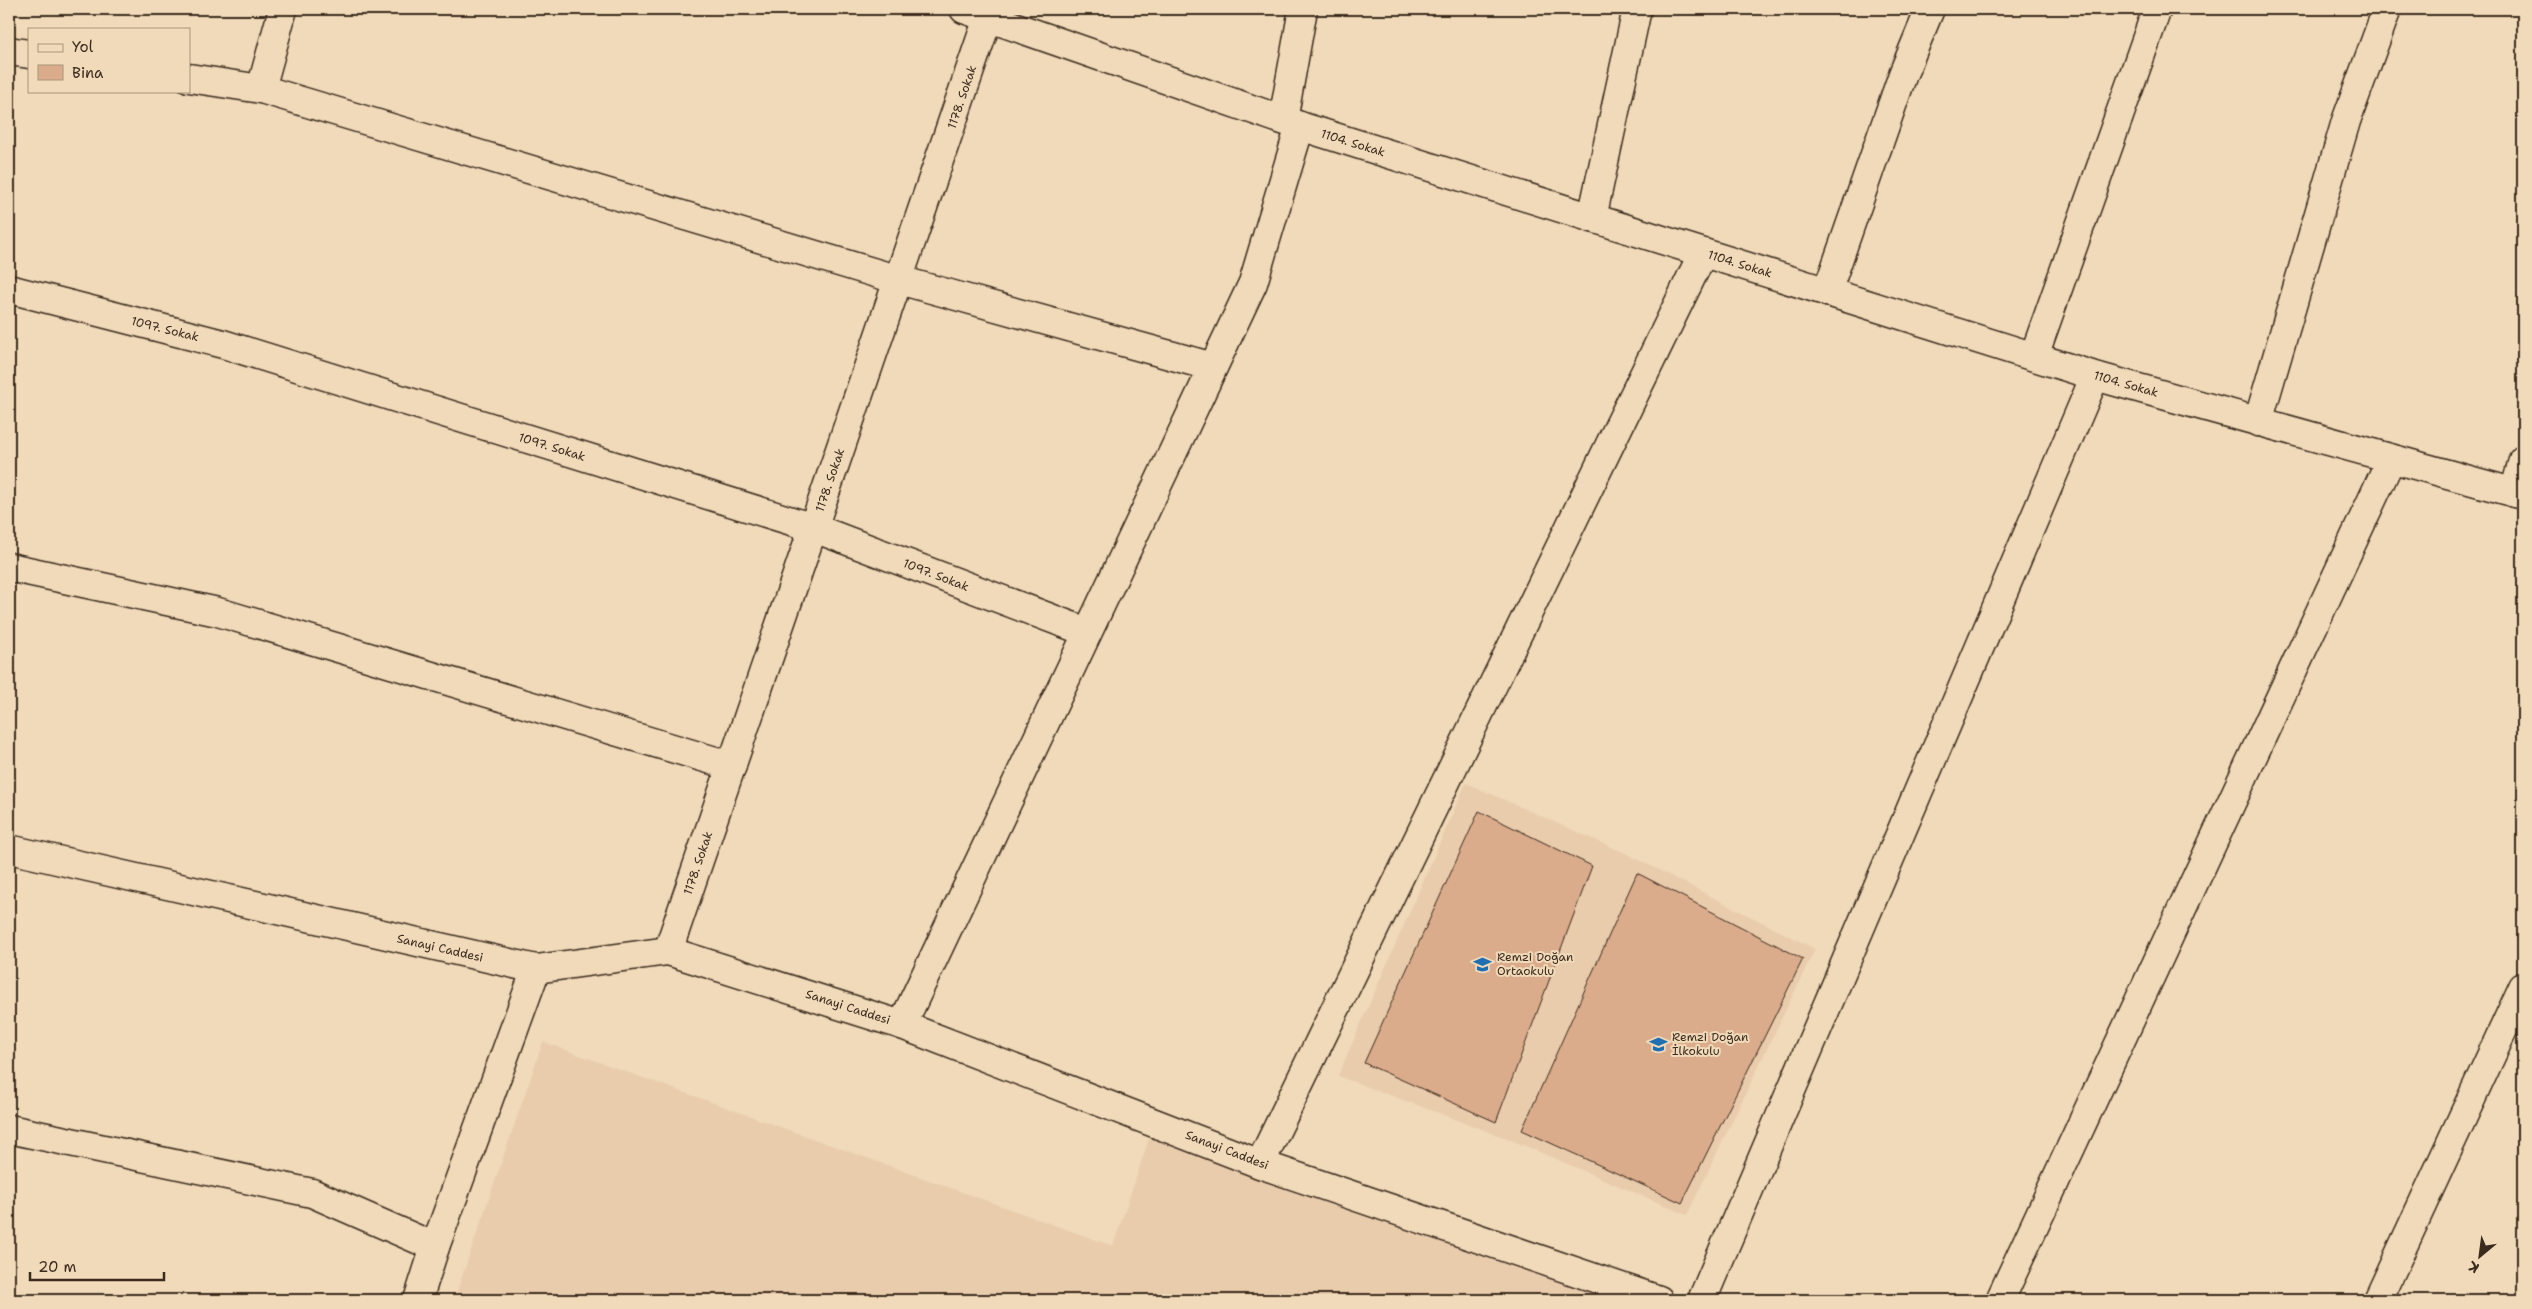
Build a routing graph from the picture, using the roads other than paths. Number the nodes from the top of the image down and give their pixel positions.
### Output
1 (283, 9) edge
2 (964, 9) edge
3 (1303, 9) edge
4 (1637, 9) edge
5 (1930, 9) edge
6 (2157, 9) edge
7 (2387, 9) edge
8 (990, 13) edge
9 (9, 52) edge
10 (28, 54) edge
11 (190, 78) edge
12 (261, 89) junction
13 (1292, 123) junction
14 (1592, 218) junction
15 (1703, 253) junction
16 (899, 280) junction
17 (9, 289) edge
18 (1827, 292) junction
19 (2034, 356) junction
20 (1212, 367) junction
21 (2095, 376) junction
22 (2258, 422) junction
23 (2391, 458) junction
24 (2523, 460) edge
25 (2519, 494) edge
26 (814, 528) junction
27 (9, 567) edge
28 (1087, 632) junction
29 (732, 766) junction
30 (9, 849) edge
31 (668, 950) junction
32 (536, 969) junction
33 (2523, 987) edge
34 (902, 1025) junction
35 (9, 1129) edge
36 (1260, 1164) junction
37 (435, 1247) junction
38 (418, 1300) edge
39 (1659, 1300) edge
40 (1702, 1300) edge
41 (2000, 1300) edge
42 (2378, 1300) edge

1 - 12 street
2 - 8 street, 1104. Sokak
3 - 13 street
4 - 14 street
5 - 18 street
6 - 19 street
7 - 22 street
8 - 13 street, 1104. Sokak
8 - 16 street, 1178. Sokak
9 - 10 street
11 - 12 street
12 - 16 street
13 - 14 street, 1104. Sokak
13 - 20 street
14 - 15 street, 1104. Sokak
15 - 18 street, 1104. Sokak
15 - 36 street
16 - 20 street
16 - 26 street, 1178. Sokak
17 - 26 street, 1097. Sokak
18 - 19 street, 1104. Sokak
19 - 21 street, 1104. Sokak
20 - 28 street
21 - 22 street, 1104. Sokak
21 - 40 street
22 - 23 street, 1104. Sokak
23 - 25 street, 1104. Sokak
23 - 41 street
24 - 25 street
26 - 28 street, 1097. Sokak
26 - 29 street, 1178. Sokak
27 - 29 street
28 - 34 street
29 - 31 street, 1178. Sokak
30 - 32 street, Sanayi Caddesi
31 - 32 street, Sanayi Caddesi
31 - 34 street, Sanayi Caddesi
32 - 37 street
33 - 42 street
34 - 36 street, Sanayi Caddesi
35 - 37 street
36 - 39 street, Sanayi Caddesi
37 - 38 street

